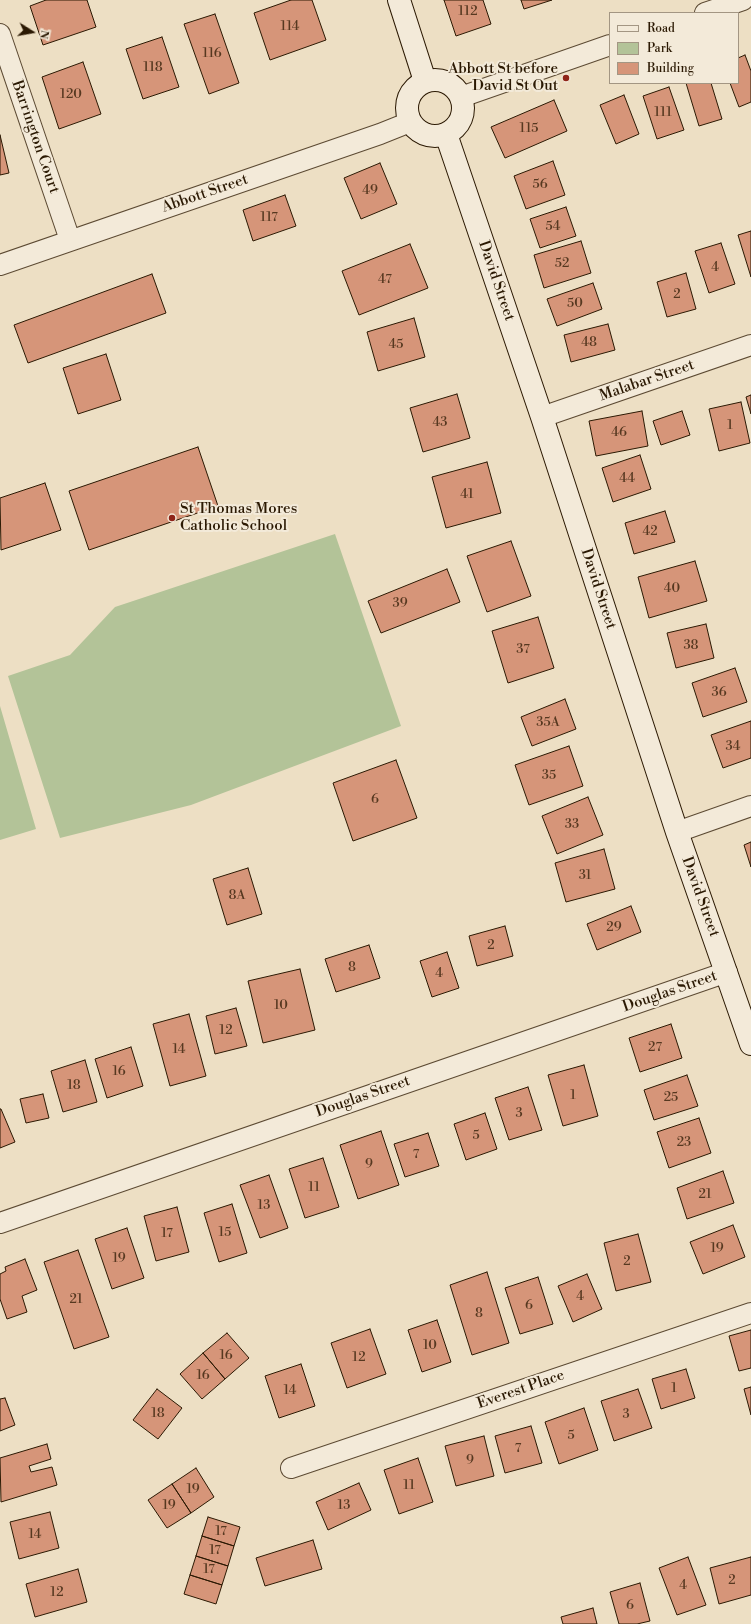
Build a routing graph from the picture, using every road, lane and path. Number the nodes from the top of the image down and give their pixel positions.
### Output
1 (399, 0) edge
2 (743, 0) edge
3 (708, 12) edge
4 (0, 34) edge
5 (609, 45) edge
6 (425, 81) junction
7 (461, 97) junction
8 (410, 122) junction
9 (446, 134) junction
10 (70, 240) junction
11 (0, 264) edge
12 (751, 345) edge
13 (542, 417) junction
14 (751, 806) edge
15 (677, 832) junction
16 (727, 972) junction
17 (751, 1044) edge
18 (0, 1223) edge
19 (751, 1313) edge
20 (291, 1468) dead end

1 - 6 street
2 - 3 street
4 - 10 street, Barrington Court
5 - 7 street
6 - 7 street
6 - 8 street
7 - 9 street
8 - 9 street
8 - 10 street, Abbott Street
9 - 13 street, David Street
10 - 11 street, Abbott Street
12 - 13 street, Malabar Street
13 - 15 street, David Street
14 - 15 street
15 - 16 street, David Street
16 - 17 street, David Street
16 - 18 street, Douglas Street
19 - 20 street, Everest Place

